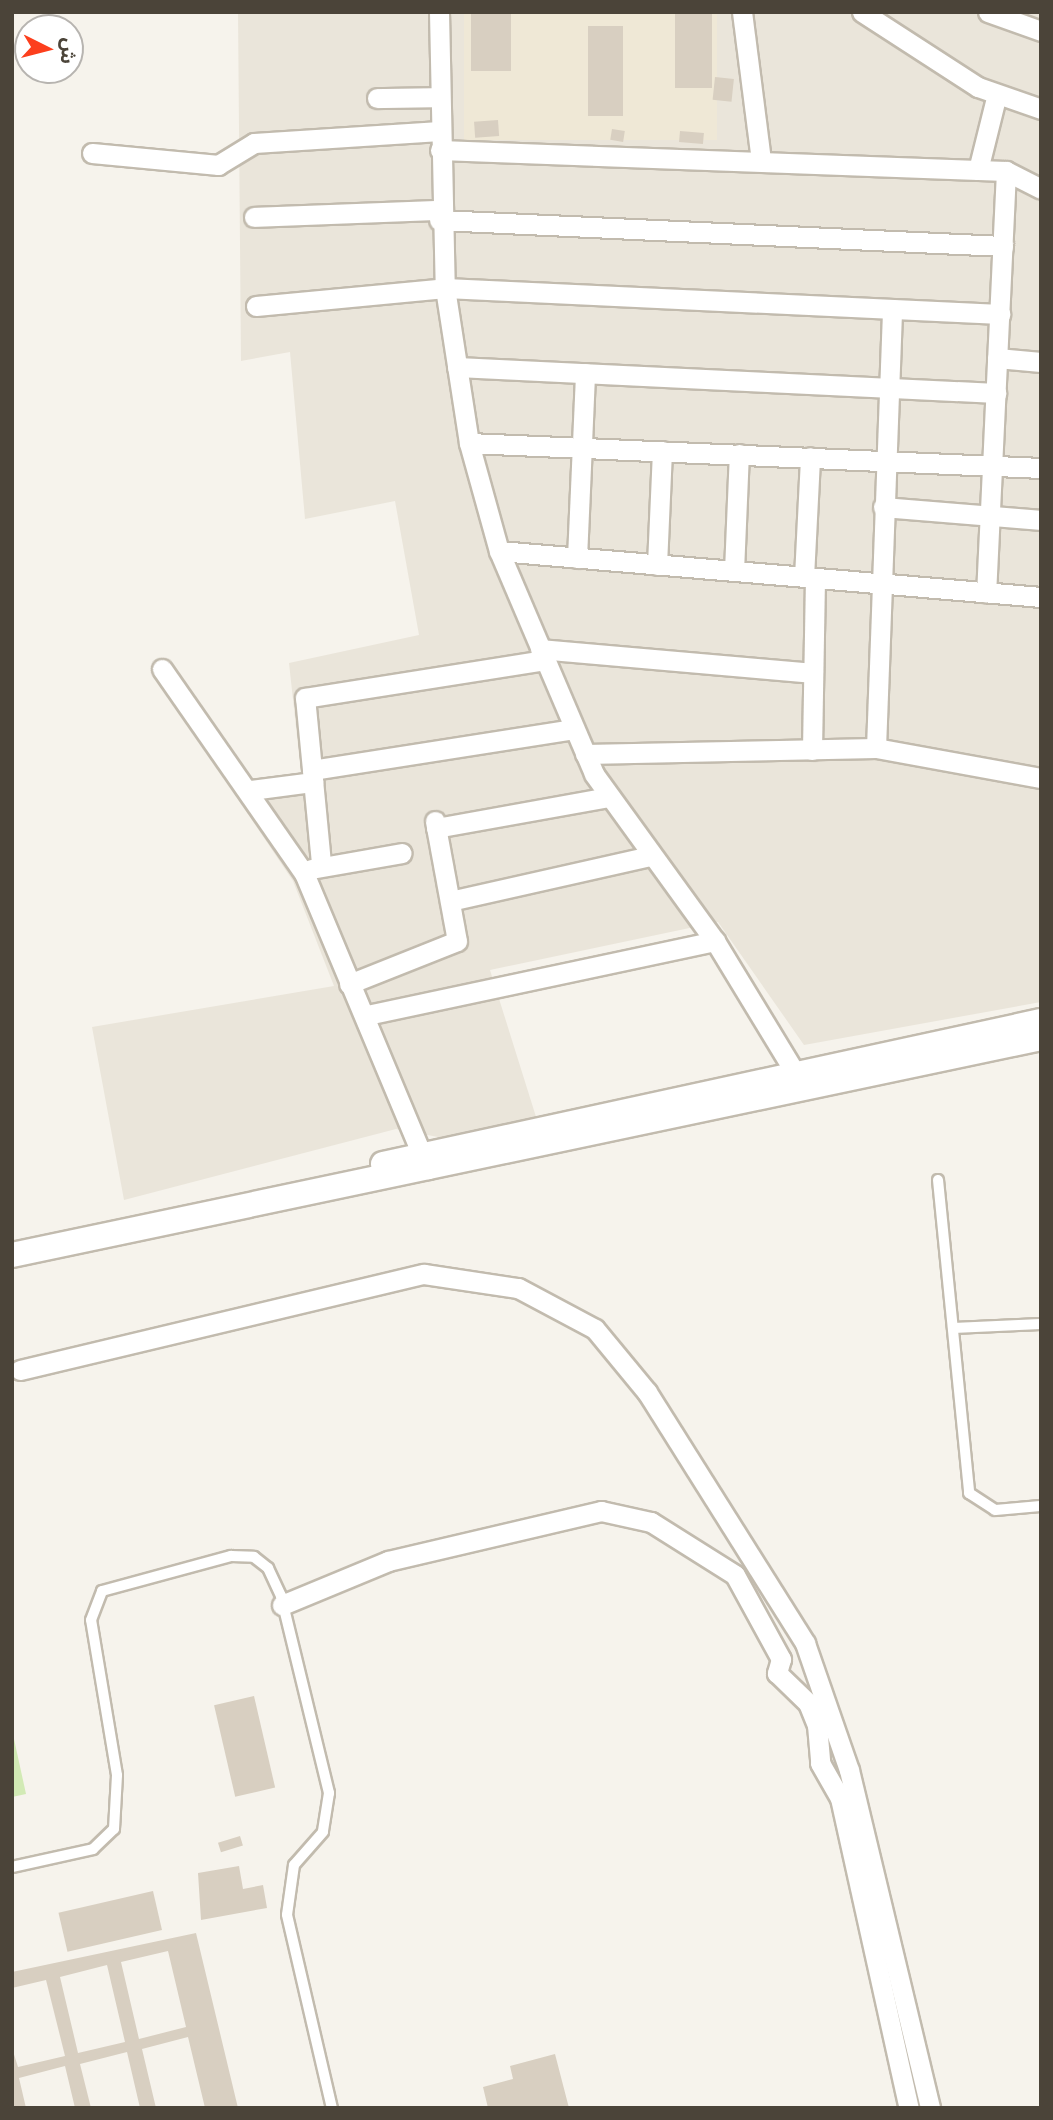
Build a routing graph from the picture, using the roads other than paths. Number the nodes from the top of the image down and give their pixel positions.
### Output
1 (439, 12) edge
2 (742, 12) edge
3 (988, 12) edge
4 (870, 15) edge
5 (1041, 31) edge
6 (997, 94) junction
7 (439, 97) junction
8 (377, 98) dead end
9 (1041, 109) edge
10 (440, 141) junction
11 (92, 153) dead end
12 (761, 161) junction
13 (978, 170) junction
14 (1006, 171) junction
15 (1041, 189) edge
16 (439, 215) junction
17 (254, 217) dead end
18 (1003, 246) junction
19 (445, 288) junction
20 (256, 306) dead end
21 (892, 309) junction
22 (999, 314) junction
23 (997, 359) junction
24 (1041, 362) edge
25 (457, 367) junction
26 (585, 373) junction
27 (888, 387) junction
28 (996, 393) junction
29 (469, 443) junction
30 (582, 447) junction
31 (662, 451) junction
32 (739, 454) junction
33 (810, 457) junction
34 (885, 461) junction
35 (992, 466) junction
36 (1041, 468) edge
37 (883, 507) junction
38 (990, 516) junction
39 (1041, 520) edge
40 (499, 551) junction
41 (577, 558) junction
42 (657, 565) junction
43 (734, 571) junction
44 (810, 578) junction
45 (880, 584) junction
46 (986, 593) junction
47 (1041, 597) edge
48 (543, 654) junction
49 (162, 669) dead end
50 (813, 673) junction
51 (575, 729) junction
52 (876, 748) junction
53 (812, 750) junction
54 (585, 754) junction
55 (313, 776) junction
56 (1041, 778) edge
57 (251, 790) junction
58 (609, 797) junction
59 (402, 853) dead end
60 (649, 856) junction
61 (321, 863) junction
62 (304, 873) junction
63 (450, 901) junction
64 (716, 941) junction
65 (349, 984) junction
66 (366, 1015) junction
67 (1041, 1021) edge
68 (1041, 1038) edge
69 (799, 1080) junction
70 (425, 1160) junction
71 (938, 1180) dead end
72 (12, 1255) edge
73 (1041, 1324) edge
74 (953, 1328) junction
75 (20, 1370) dead end
76 (1041, 1506) edge
77 (282, 1605) junction
78 (12, 1867) edge
79 (332, 2108) edge
80 (909, 2108) edge
81 (930, 2108) edge

1 - 7 street
2 - 12 street
3 - 5 street
4 - 6 street
6 - 9 street
6 - 13 street
7 - 8 street
7 - 10 street
10 - 11 street
10 - 12 street
10 - 16 street
12 - 13 street
13 - 14 street
14 - 15 street
14 - 18 street
16 - 17 street
16 - 18 street
16 - 19 street
18 - 22 street
19 - 20 street
19 - 21 street
19 - 25 street
21 - 22 street
21 - 27 street
22 - 23 street
23 - 24 street
23 - 28 street
25 - 26 street
25 - 29 street
26 - 27 street
26 - 30 street
27 - 28 street
27 - 34 street
28 - 35 street
29 - 30 street
29 - 40 street
30 - 31 street
30 - 41 street
31 - 32 street
31 - 42 street
32 - 33 street
32 - 43 street
33 - 34 street
33 - 44 street
34 - 35 street
34 - 37 street
35 - 36 street
35 - 38 street
37 - 38 street
37 - 45 street
38 - 39 street
38 - 46 street
40 - 41 street
40 - 48 street
41 - 42 street
42 - 43 street
43 - 44 street
44 - 45 street
44 - 50 street
45 - 46 street
45 - 52 street
46 - 47 street
48 - 50 street
48 - 51 street
48 - 55 street
49 - 57 street
50 - 53 street
51 - 54 street
51 - 55 street
52 - 53 street
52 - 56 street
53 - 54 street
54 - 58 street
55 - 57 street
55 - 61 street
57 - 62 street
58 - 60 street
58 - 63 street
59 - 61 street
60 - 63 street
60 - 64 street
61 - 62 street
62 - 65 street
63 - 65 street
64 - 66 street
64 - 69 street
65 - 66 street
66 - 70 street
67 - 69 street
68 - 69 street
69 - 70 street
70 - 72 street
71 - 74 lane
73 - 74 lane
74 - 76 lane
75 - 81 street
77 - 78 lane
77 - 79 lane
77 - 80 street

